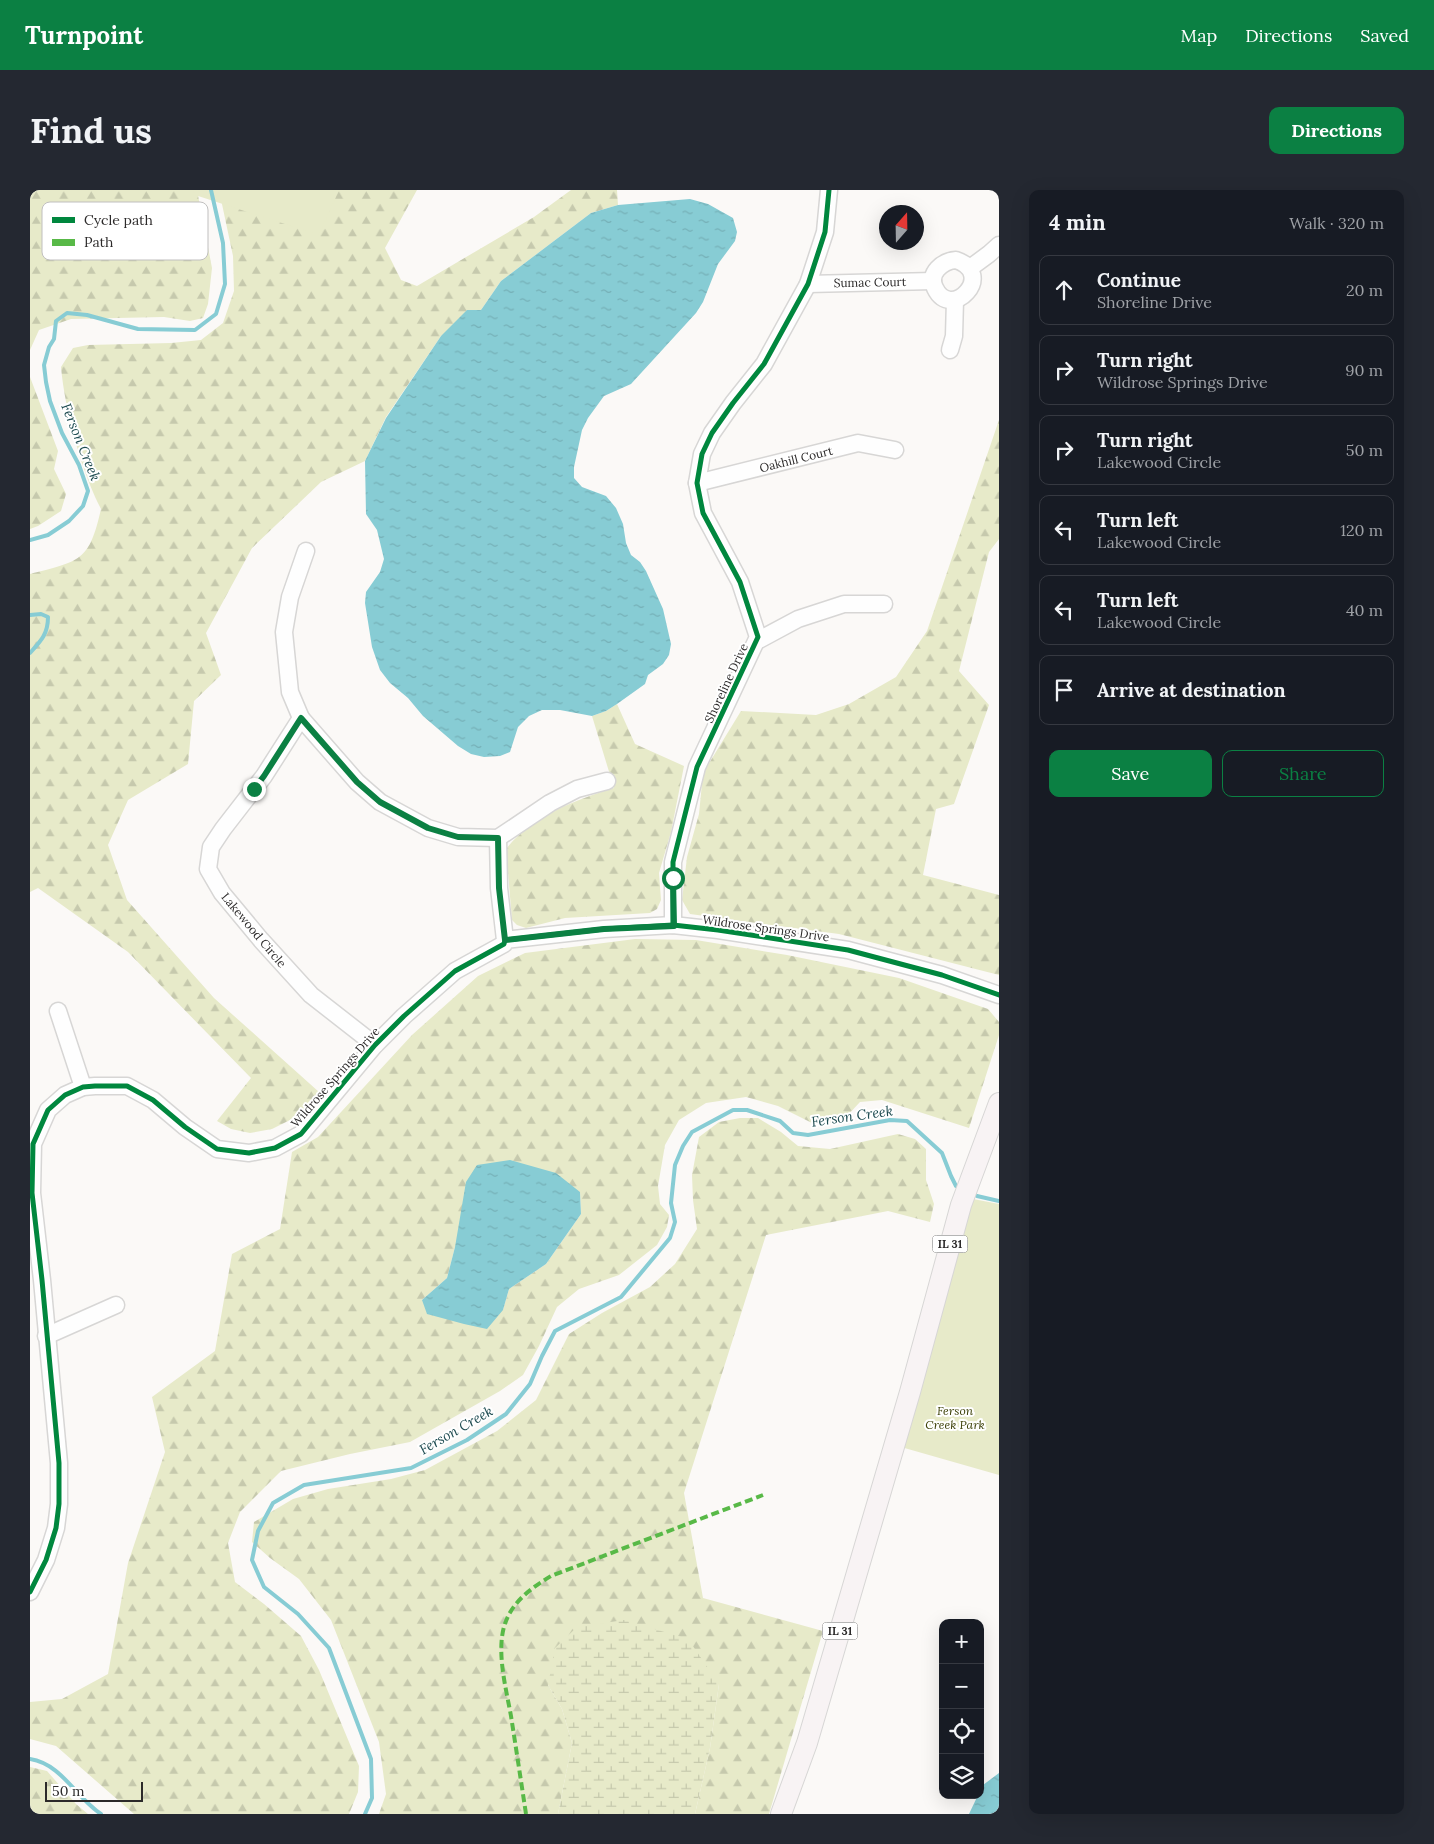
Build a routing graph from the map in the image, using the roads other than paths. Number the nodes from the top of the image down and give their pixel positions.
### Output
1 (829, 190) edge
2 (999, 244) edge
3 (970, 268) junction
4 (932, 281) junction
5 (808, 284) junction
6 (955, 300) junction
7 (950, 350) dead end
8 (895, 450) dead end
9 (697, 483) junction
10 (306, 551) dead end
11 (884, 604) dead end
12 (757, 641) junction
13 (301, 718) junction
14 (607, 781) dead end
15 (498, 838) junction
16 (674, 926) junction
17 (505, 940) junction
18 (999, 995) edge
19 (58, 1011) dead end
20 (375, 1045) junction
21 (83, 1087) junction
22 (999, 1103) edge
23 (116, 1305) dead end
24 (46, 1336) junction
25 (30, 1592) edge
26 (781, 1814) edge

1 - 5 street, Shoreline Drive
2 - 3 street
3 - 4 street
3 - 6 street
4 - 5 street, Sumac Court
4 - 6 street
5 - 9 street, Shoreline Drive
6 - 7 street
8 - 9 street, Oakhill Court
9 - 12 street, Shoreline Drive
10 - 13 street
11 - 12 street
12 - 16 street, Shoreline Drive
13 - 15 street
13 - 20 street, Lakewood Circle
14 - 15 street
15 - 17 street
16 - 17 street, Wildrose Springs Drive
16 - 18 street, Wildrose Springs Drive
17 - 20 street, Wildrose Springs Drive
19 - 21 street
20 - 21 street, Wildrose Springs Drive
21 - 24 street, Wildrose Springs Drive
22 - 26 main road, IL 31
23 - 24 street
24 - 25 street, Wildrose Springs Drive

